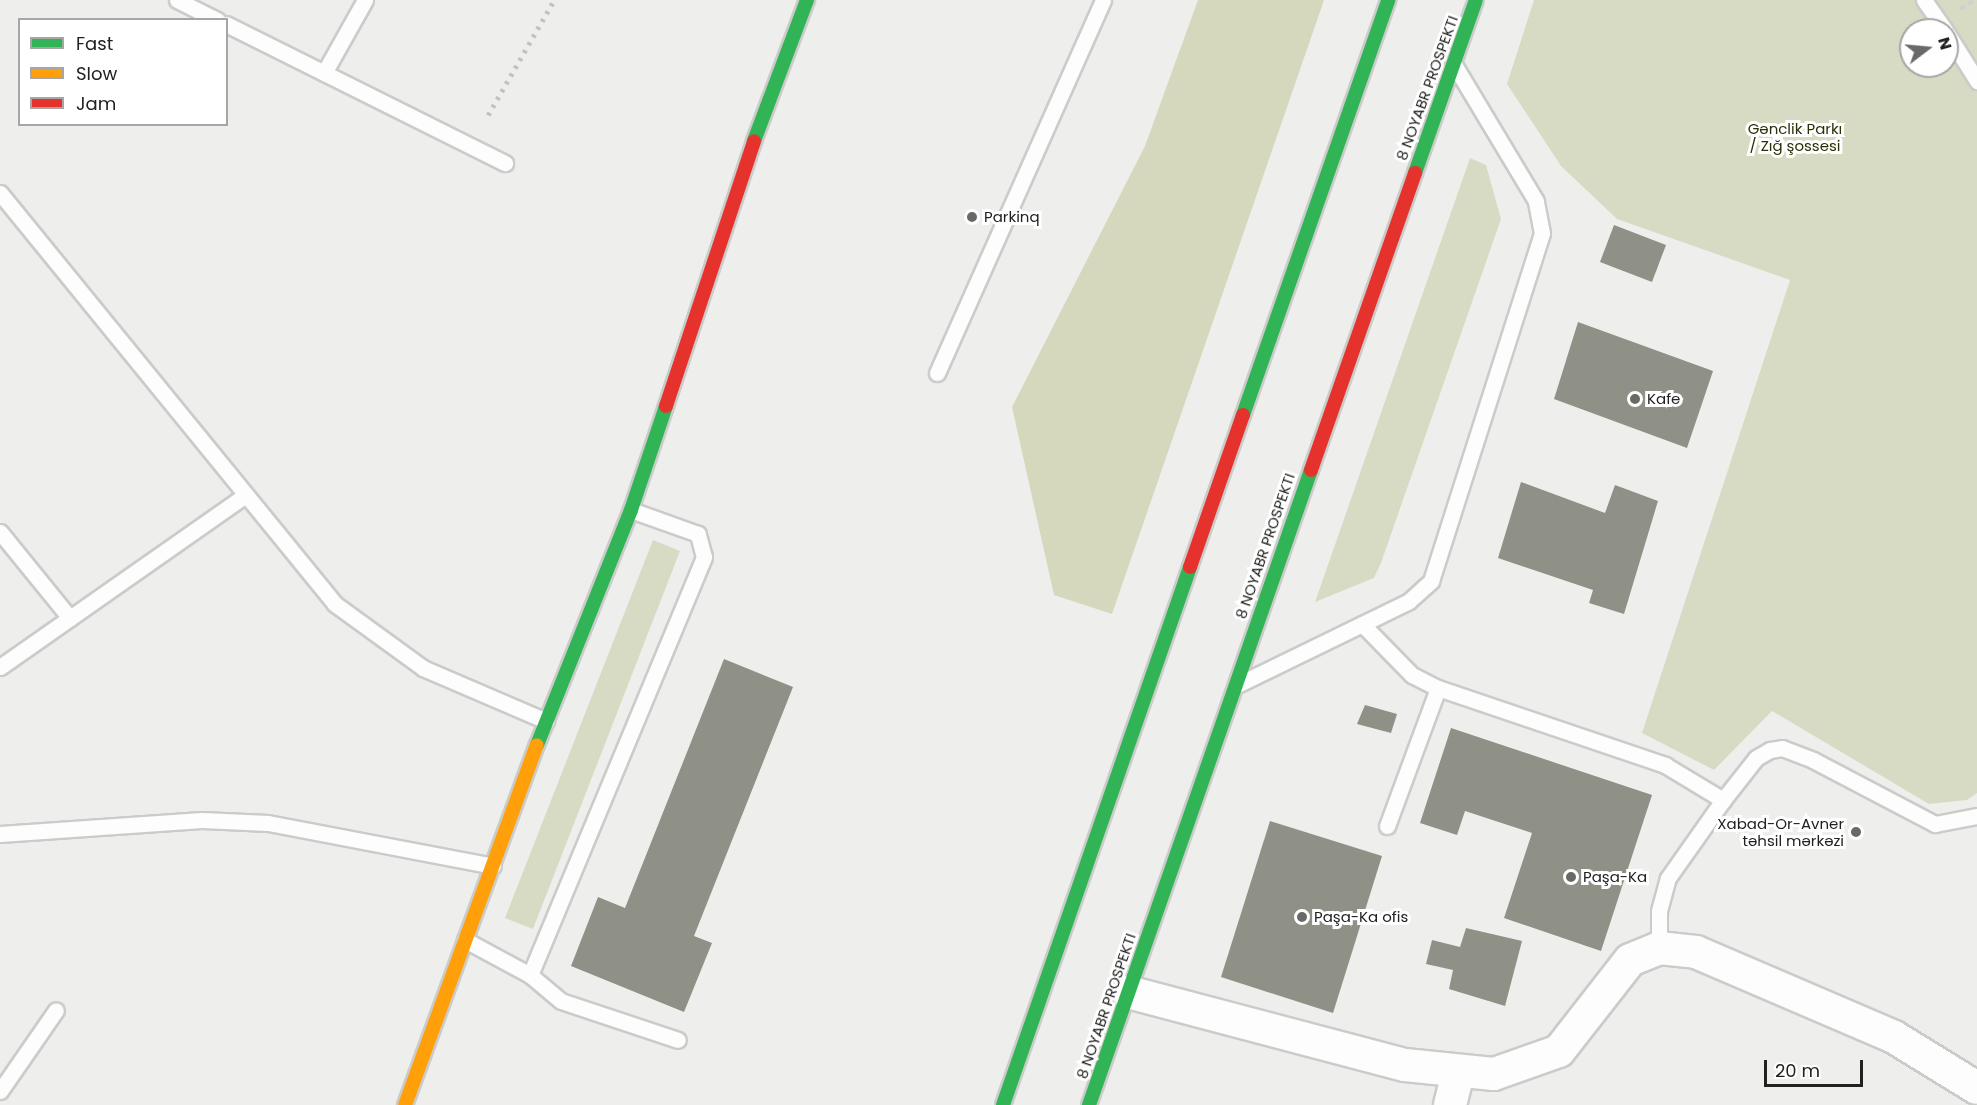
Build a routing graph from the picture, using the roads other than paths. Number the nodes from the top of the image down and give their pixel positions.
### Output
1 (177, 0) edge
2 (365, 0) edge
3 (807, 0) edge
4 (1103, 0) edge
5 (1388, 0) edge
6 (1476, 0) edge
7 (1924, 0) edge
8 (213, 18) edge
9 (1937, 18) edge
10 (228, 25) edge
11 (1959, 52) edge
12 (1453, 63) junction
13 (324, 73) junction
14 (1977, 81) edge
15 (505, 163) dead end
16 (0, 193) edge
17 (937, 373) dead end
18 (246, 495) junction
19 (631, 510) junction
20 (0, 532) edge
21 (70, 618) junction
22 (1362, 624) junction
23 (0, 667) edge
24 (1234, 686) junction
25 (1438, 688) junction
26 (546, 721) junction
27 (1723, 800) junction
28 (1977, 816) edge
29 (1387, 826) dead end
30 (0, 834) edge
31 (493, 866) junction
32 (465, 940) junction
33 (1659, 948) junction
34 (530, 975) junction
35 (1128, 992) junction
36 (56, 1010) dead end
37 (678, 1040) dead end
38 (1458, 1073) junction
39 (1977, 1088) edge
40 (0, 1091) edge
41 (405, 1105) edge
42 (1002, 1105) edge
43 (1089, 1105) edge
44 (1450, 1105) edge
45 (1964, 1105) edge

1 - 8 lane
2 - 13 lane
3 - 19 main road
4 - 17 lane
5 - 42 main road
6 - 12 main road, 8 NOYABR PROSPEKTI
7 - 9 lane
10 - 13 lane
11 - 14 lane
12 - 22 lane
12 - 24 main road, 8 NOYABR PROSPEKTI
13 - 15 lane
16 - 18 lane
18 - 21 lane
18 - 26 lane
19 - 26 main road
19 - 34 lane
20 - 21 lane
21 - 23 lane
22 - 24 lane
22 - 25 lane
24 - 35 main road, 8 NOYABR PROSPEKTI
25 - 27 lane
25 - 29 lane
26 - 31 main road
27 - 28 lane
27 - 33 lane
30 - 31 lane
31 - 32 main road
32 - 34 lane
32 - 41 main road
33 - 38 street
33 - 39 street
34 - 37 lane
35 - 38 street
35 - 43 main road, 8 NOYABR PROSPEKTI
36 - 40 lane
38 - 44 street
39 - 45 street

